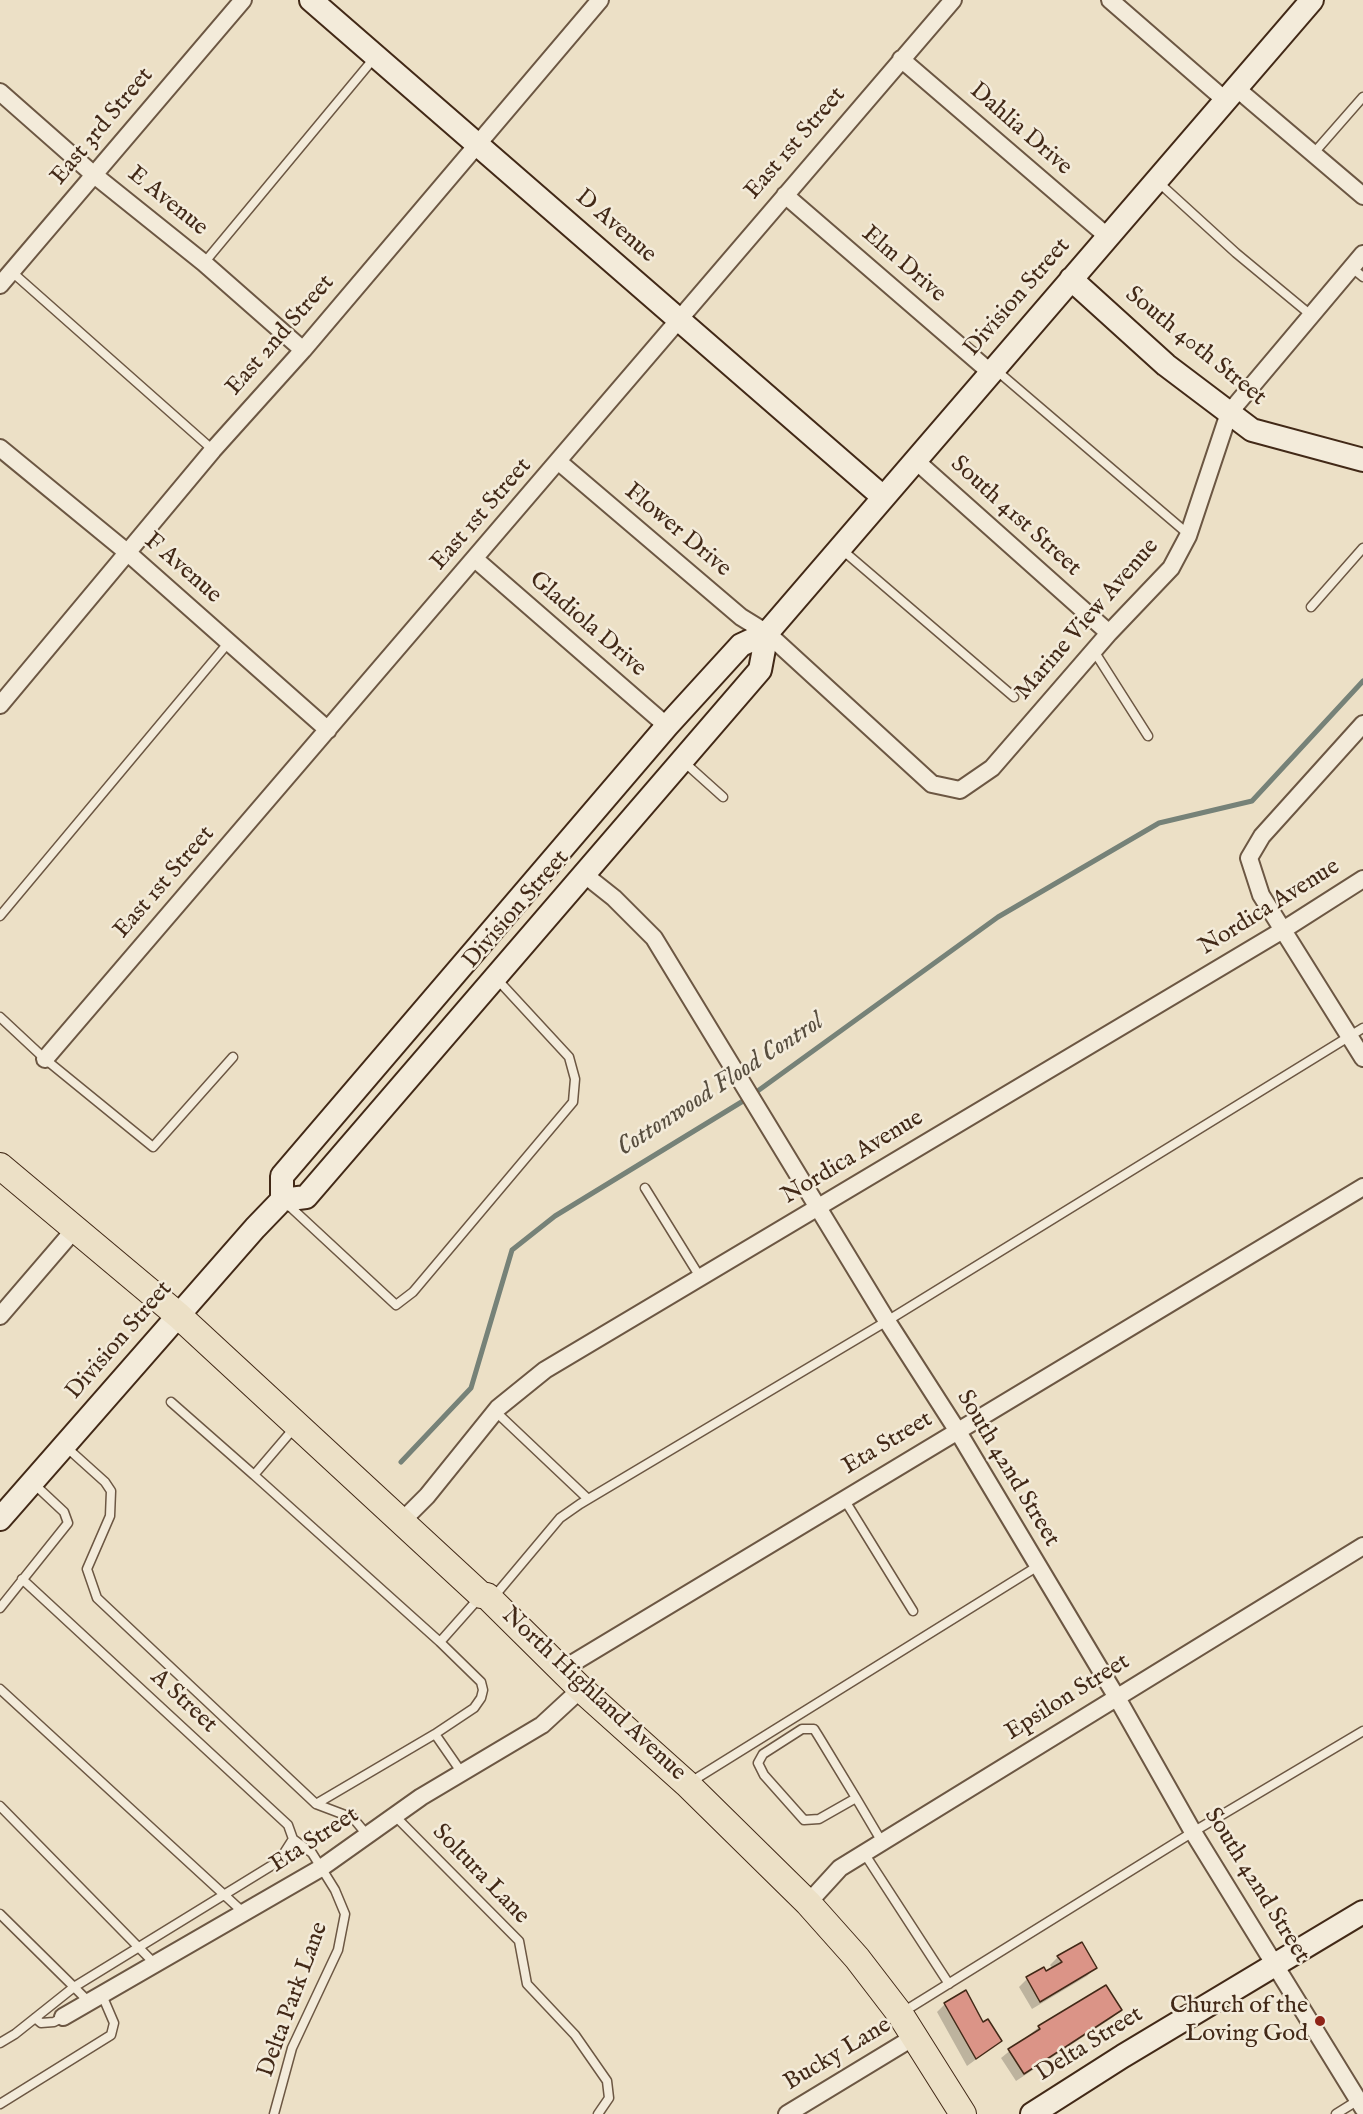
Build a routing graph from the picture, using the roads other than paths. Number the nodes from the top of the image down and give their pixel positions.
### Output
1 (243, 0) edge
2 (311, 0) edge
3 (600, 0) edge
4 (953, 0) edge
5 (1110, 0) edge
6 (1312, 0) edge
7 (375, 57) junction
8 (901, 59) junction
9 (0, 92) edge
10 (1230, 94) junction
11 (1363, 97) edge
12 (478, 144) junction
13 (1313, 154) junction
14 (93, 174) junction
15 (1156, 180) junction
16 (785, 195) junction
17 (1363, 196) edge
18 (1107, 236) junction
19 (1363, 254) edge
20 (204, 262) junction
21 (12, 272) junction
22 (1358, 272) edge
23 (1071, 279) junction
24 (0, 285) edge
25 (1312, 316) junction
26 (680, 319) junction
27 (303, 350) junction
28 (992, 370) junction
29 (1229, 413) junction
30 (0, 448) edge
31 (213, 450) junction
32 (915, 460) junction
33 (1363, 460) edge
34 (559, 462) junction
35 (883, 497) junction
36 (1188, 534) junction
37 (839, 548) junction
38 (1363, 548) edge
39 (128, 553) junction
40 (475, 559) junction
41 (1311, 607) dead end
42 (767, 633) junction
43 (1109, 633) junction
44 (229, 642) junction
45 (1094, 650) junction
46 (1014, 698) dead end
47 (0, 705) edge
48 (1363, 724) edge
49 (668, 726) junction
50 (328, 730) junction
51 (1148, 736) dead end
52 (681, 759) junction
53 (723, 797) dead end
54 (585, 875) junction
55 (1363, 879) edge
56 (0, 916) edge
57 (1283, 930) junction
58 (494, 976) junction
59 (0, 1017) edge
60 (1356, 1032) edge
61 (233, 1057) dead end
62 (1363, 1058) edge
63 (45, 1059) junction
64 (0, 1166) edge
65 (1363, 1187) edge
66 (645, 1188) dead end
67 (282, 1200) junction
68 (818, 1207) junction
69 (74, 1230) junction
70 (700, 1277) junction
71 (0, 1316) edge
72 (179, 1317) junction
73 (887, 1321) junction
74 (171, 1401) dead end
75 (495, 1412) junction
76 (297, 1424) junction
77 (957, 1430) junction
78 (64, 1446) junction
79 (254, 1475) junction
80 (32, 1482) junction
81 (844, 1498) junction
82 (588, 1499) junction
83 (0, 1520) edge
84 (403, 1520) junction
85 (1363, 1546) edge
86 (1038, 1566) junction
87 (22, 1579) junction
88 (486, 1597) junction
89 (0, 1608) edge
90 (912, 1611) dead end
91 (440, 1642) junction
92 (562, 1669) junction
93 (0, 1689) edge
94 (581, 1689) junction
95 (1116, 1696) junction
96 (1363, 1731) edge
97 (435, 1734) junction
98 (462, 1773) junction
99 (687, 1784) junction
100 (856, 1798) junction
101 (316, 1804) junction
102 (0, 1806) edge
103 (396, 1817) junction
104 (1193, 1832) junction
105 (368, 1836) junction
106 (293, 1839) junction
107 (882, 1842) junction
108 (864, 1853) junction
109 (321, 1868) junction
110 (224, 1894) junction
111 (808, 1903) junction
112 (1363, 1912) edge
113 (244, 1913) junction
114 (0, 1914) edge
115 (139, 1948) junction
116 (155, 1964) junction
117 (1277, 1965) junction
118 (949, 1984) junction
119 (74, 1987) junction
120 (95, 1998) junction
121 (900, 2014) junction
122 (35, 2018) junction
123 (63, 2018) joint
124 (914, 2037) junction
125 (0, 2043) edge
126 (1362, 2102) edge
127 (0, 2104) edge
128 (274, 2114) edge
129 (598, 2114) edge
130 (787, 2114) edge
131 (963, 2114) edge
132 (1032, 2114) edge
133 (1336, 2114) edge

1 - 14 street, East 3rd Street
2 - 7 main road, D Avenue
3 - 12 street, East 2nd Street
4 - 8 street, East 1st Street
5 - 10 street
6 - 10 main road, Division Street
7 - 12 main road, D Avenue
7 - 20 lane
8 - 16 street, East 1st Street
8 - 18 street, Dahlia Drive
9 - 14 street, E Avenue
10 - 13 street
10 - 15 main road, Division Street
11 - 13 lane
12 - 26 main road, D Avenue
12 - 27 street, East 2nd Street
13 - 17 street
14 - 20 street, E Avenue
14 - 21 street, East 3rd Street
15 - 18 main road, Division Street
15 - 25 lane
16 - 26 street, East 1st Street
16 - 28 street, Elm Drive
18 - 23 main road, Division Street
19 - 22 street, Marine View Avenue
20 - 27 street, E Avenue
21 - 24 street, East 3rd Street
21 - 31 lane
22 - 25 street, Marine View Avenue
23 - 28 main road, Division Street
23 - 29 main road, South 40th Street
25 - 29 street, Marine View Avenue
26 - 34 street, East 1st Street
26 - 35 main road, D Avenue
27 - 31 street, East 2nd Street
28 - 32 main road, Division Street
28 - 36 lane
29 - 33 main road, South 40th Street
29 - 36 street, Marine View Avenue
30 - 39 street, F Avenue
31 - 39 street, East 2nd Street
32 - 35 main road, Division Street
32 - 43 street, South 41st Street
34 - 40 street, East 1st Street
34 - 42 street, Flower Drive
35 - 37 main road, Division Street
36 - 43 street, Marine View Avenue
37 - 42 main road, Division Street
37 - 46 lane
38 - 41 lane
39 - 44 street, F Avenue
39 - 47 street, East 2nd Street
40 - 49 street, Gladiola Drive
40 - 50 street, East 1st Street
42 - 45 street, Marine View Avenue
42 - 49 main road, Division Street
42 - 52 main road, Division Street
43 - 45 street, Marine View Avenue
44 - 50 street, F Avenue
44 - 56 lane
45 - 51 lane
48 - 57 street
49 - 67 main road, Division Street
50 - 63 street, East 1st Street
52 - 53 lane
52 - 54 main road, Division Street
54 - 58 main road, Division Street
54 - 68 street, South 42nd Street
55 - 57 street, Nordica Avenue
57 - 60 street
57 - 68 street, Nordica Avenue
58 - 67 main road, Division Street
58 - 67 lane
59 - 63 lane
60 - 62 street
60 - 73 lane
61 - 63 lane
64 - 69 main road, North Highland Avenue
65 - 77 street, Eta Street
66 - 70 lane
67 - 72 main road, Division Street
68 - 70 street, Nordica Avenue
68 - 73 street, South 42nd Street
69 - 71 street
69 - 72 main road, North Highland Avenue
70 - 75 street, Nordica Avenue
72 - 76 main road, North Highland Avenue
72 - 78 main road, Division Street
73 - 77 street, South 42nd Street
73 - 82 lane
74 - 79 lane
75 - 82 lane
75 - 84 street, Nordica Avenue
76 - 79 lane
76 - 84 main road, North Highland Avenue
77 - 81 street, Eta Street
77 - 86 street, South 42nd Street
78 - 80 main road, Division Street
78 - 101 lane
79 - 91 lane
80 - 83 main road, Division Street
80 - 87 lane
81 - 90 lane
81 - 92 street, Eta Street
82 - 88 lane
84 - 88 main road, North Highland Avenue
85 - 95 street, Epsilon Street
86 - 95 street, South 42nd Street
86 - 99 lane
87 - 89 lane
87 - 106 lane, A Street
88 - 91 lane
88 - 92 main road, North Highland Avenue
91 - 97 lane
92 - 94 main road, North Highland Avenue
93 - 110 lane
94 - 98 street, Eta Street
94 - 99 main road, North Highland Avenue
95 - 104 street, South 42nd Street
95 - 107 street, Epsilon Street
96 - 104 lane
97 - 98 lane
97 - 101 lane
98 - 103 street, Eta Street
99 - 111 main road, North Highland Avenue
100 - 100 lane
100 - 107 lane
101 - 105 lane
102 - 115 lane
103 - 105 street, Eta Street
103 - 129 lane, Soltura Lane
104 - 117 street, South 42nd Street
104 - 118 lane
105 - 109 street, Eta Street
106 - 109 lane, A Street
106 - 110 lane
107 - 108 street, Epsilon Street
108 - 111 street, Epsilon Street
108 - 118 lane
109 - 113 street, Eta Street
109 - 128 lane, Delta Park Lane
110 - 113 lane
110 - 115 lane
111 - 121 main road, North Highland Avenue
112 - 117 main road, Delta Street
113 - 116 street, Eta Street
114 - 119 lane
115 - 116 lane
115 - 119 lane
116 - 120 street, Eta Street
117 - 126 street, South 42nd Street
117 - 132 main road, Delta Street
118 - 121 lane
119 - 120 lane
119 - 122 lane
120 - 123 street, Eta Street
120 - 127 lane
121 - 124 main road, North Highland Avenue
122 - 123 lane
122 - 125 lane
124 - 130 street, Bucky Lane
124 - 131 main road, North Highland Avenue
126 - 133 lane

